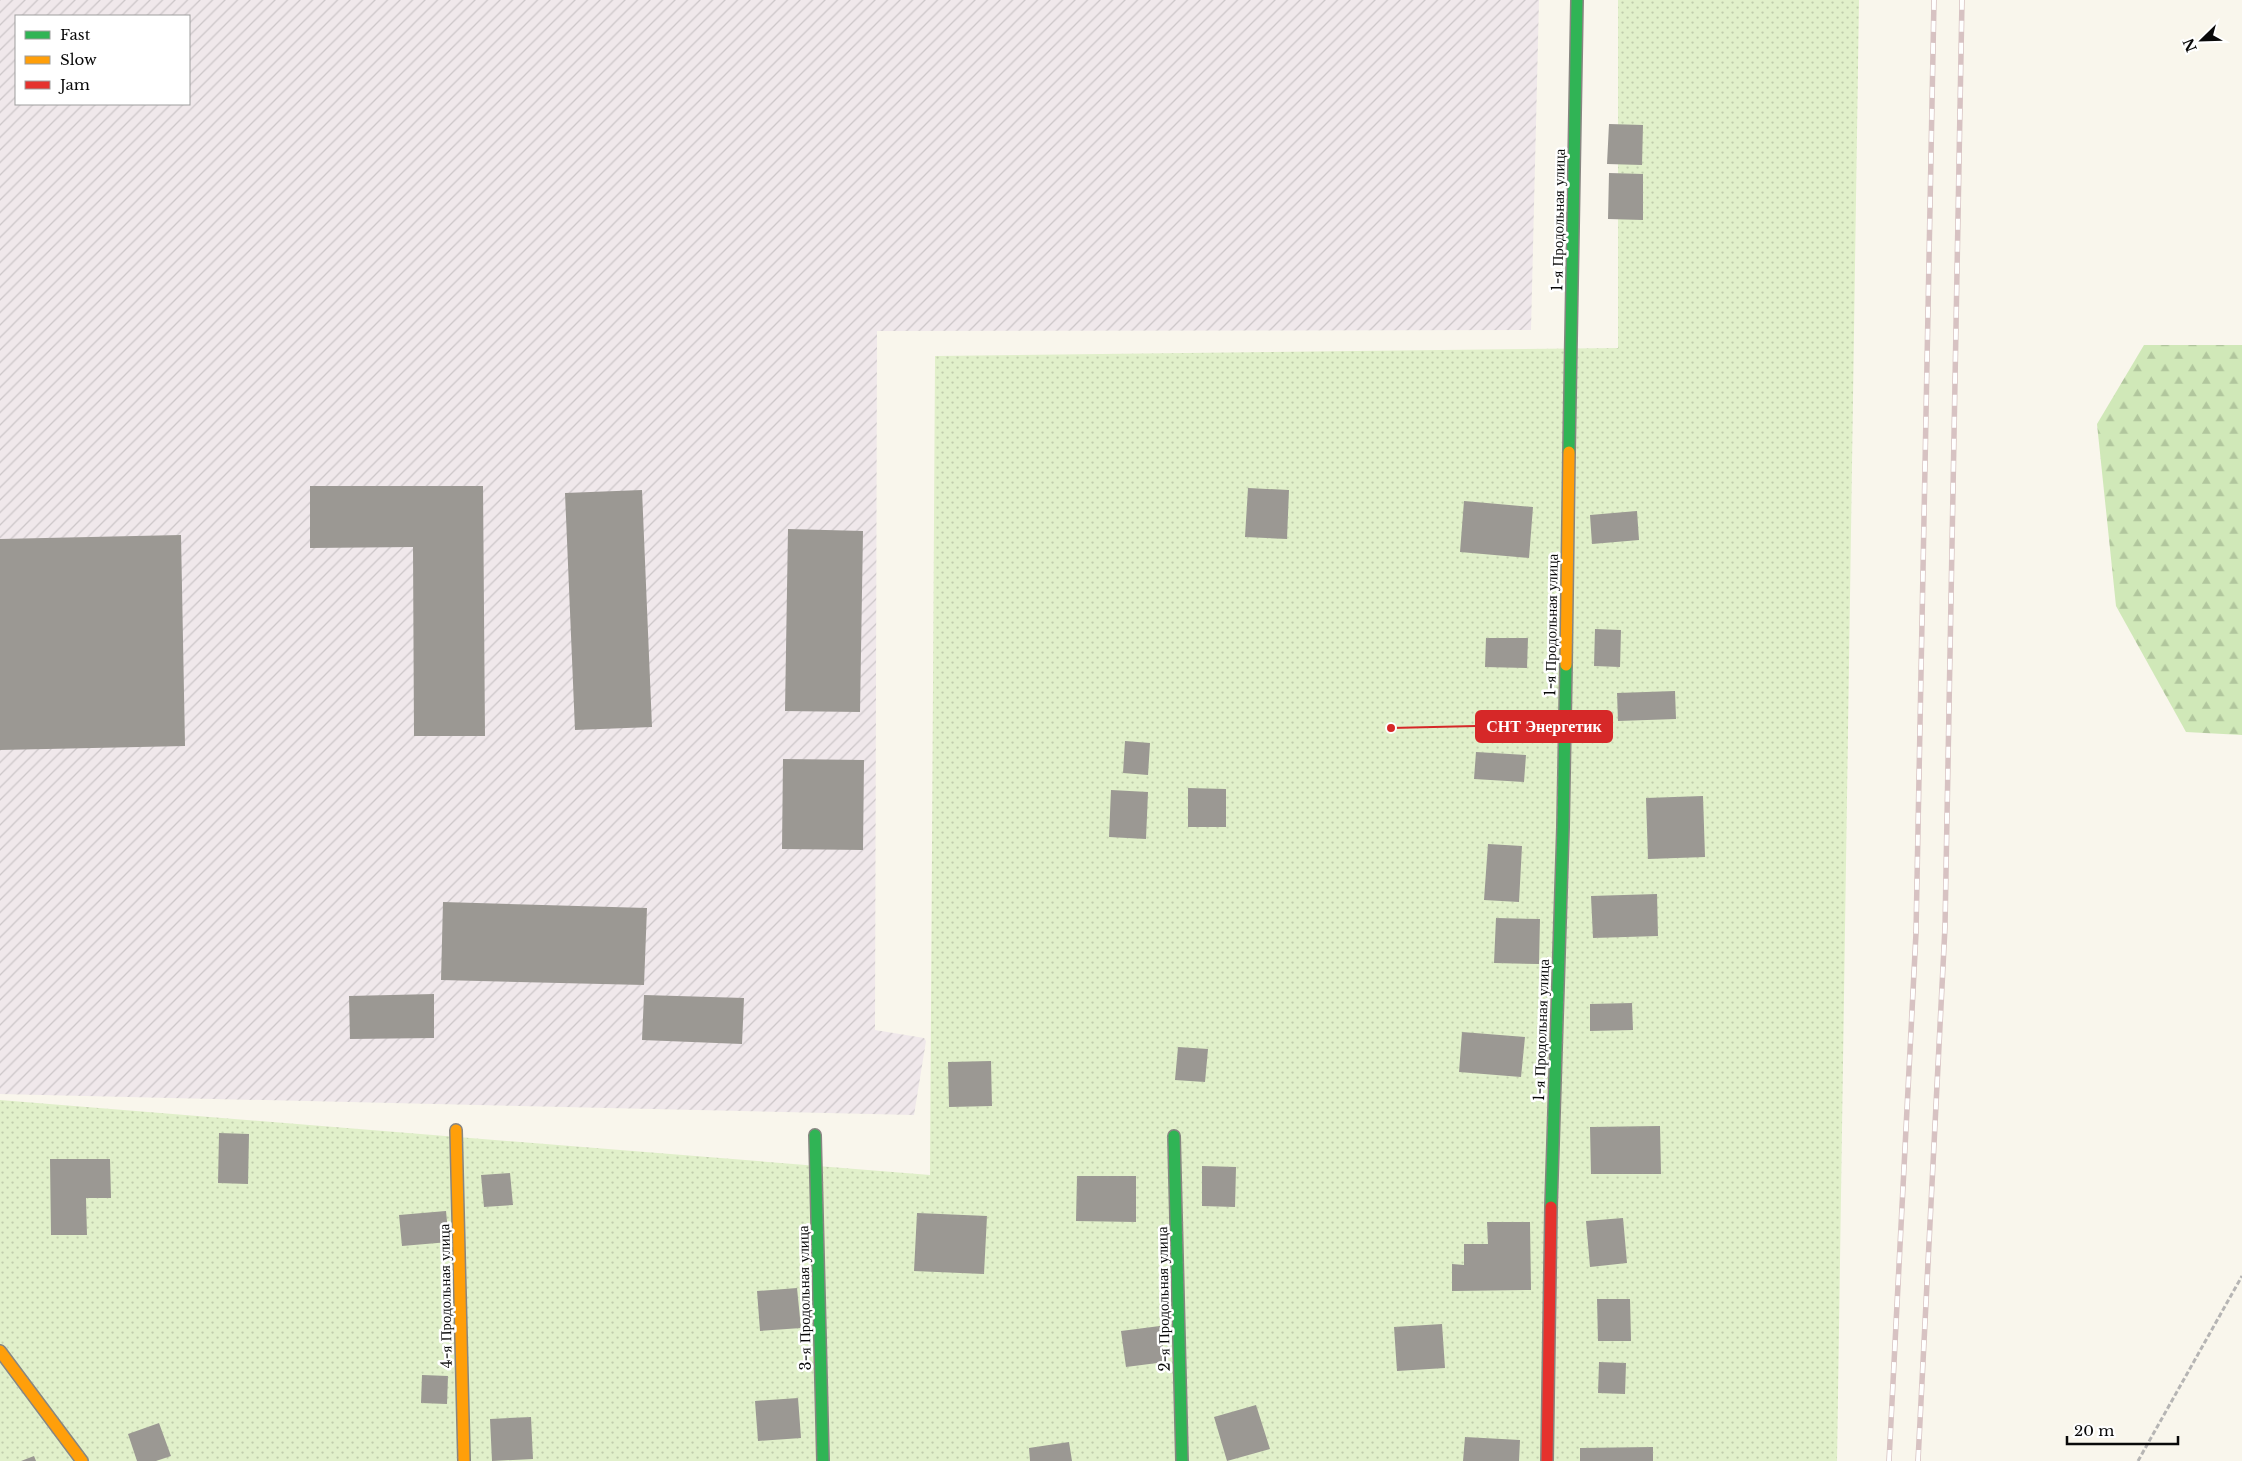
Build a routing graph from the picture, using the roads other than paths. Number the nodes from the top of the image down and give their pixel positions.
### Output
1 (1577, 0) edge
2 (456, 1130) dead end
3 (815, 1135) dead end
4 (1174, 1136) dead end
5 (0, 1351) edge
6 (82, 1461) edge
7 (464, 1461) edge
8 (823, 1461) edge
9 (1182, 1461) edge
10 (1547, 1461) edge

1 - 10 street, 1-я Продольная улица
2 - 7 street, 4-я Продольная улица
3 - 8 street, 3-я Продольная улица
4 - 9 street, 2-я Продольная улица
5 - 6 street

